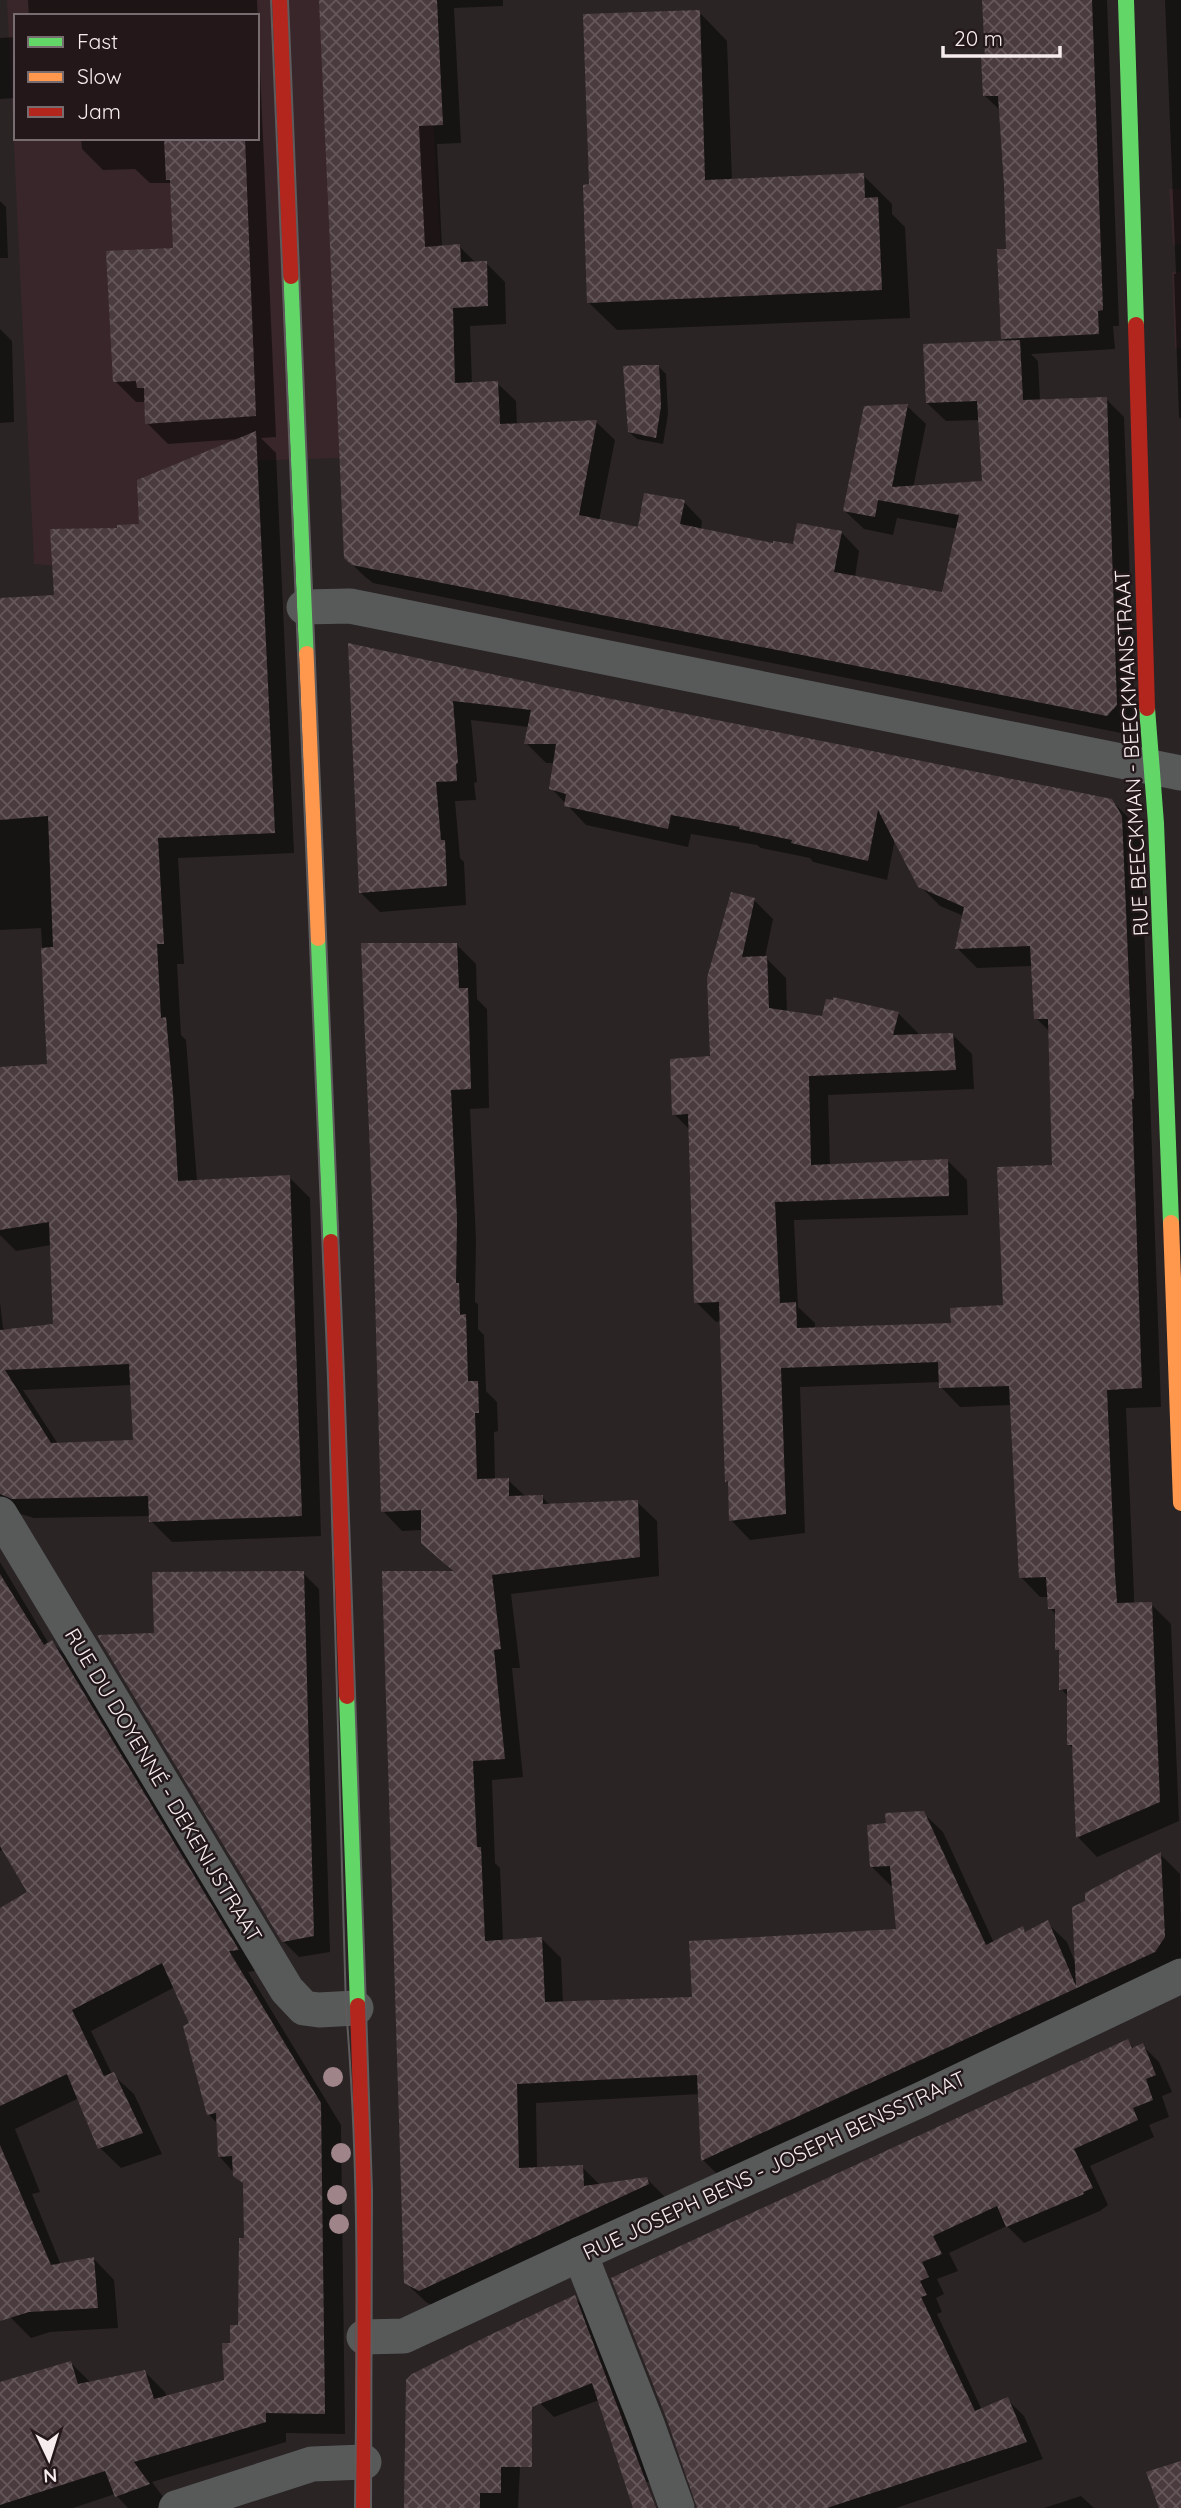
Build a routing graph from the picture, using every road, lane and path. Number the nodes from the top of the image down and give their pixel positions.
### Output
1 (280, 0) edge
2 (1126, 0) edge
3 (304, 607) junction
4 (1166, 770) edge
5 (1181, 1503) edge
6 (0, 1514) edge
7 (1181, 1976) edge
8 (356, 2008) junction
9 (580, 2253) junction
10 (364, 2337) junction
11 (364, 2462) junction
12 (177, 2508) edge
13 (363, 2508) edge
14 (677, 2508) edge

1 - 3 main road
2 - 4 main road, RUE BEECKMAN - BEECKMANSTRAAT
3 - 4 street
3 - 8 main road
4 - 5 main road, RUE BEECKMAN - BEECKMANSTRAAT
6 - 8 street, RUE DU DOYENNÉ - DEKENIJSTRAAT
7 - 9 street, RUE JOSEPH BENS - JOSEPH BENSSTRAAT
8 - 10 main road
9 - 10 street, RUE JOSEPH BENS - JOSEPH BENSSTRAAT
9 - 14 street
10 - 11 main road
11 - 12 street
11 - 13 main road

